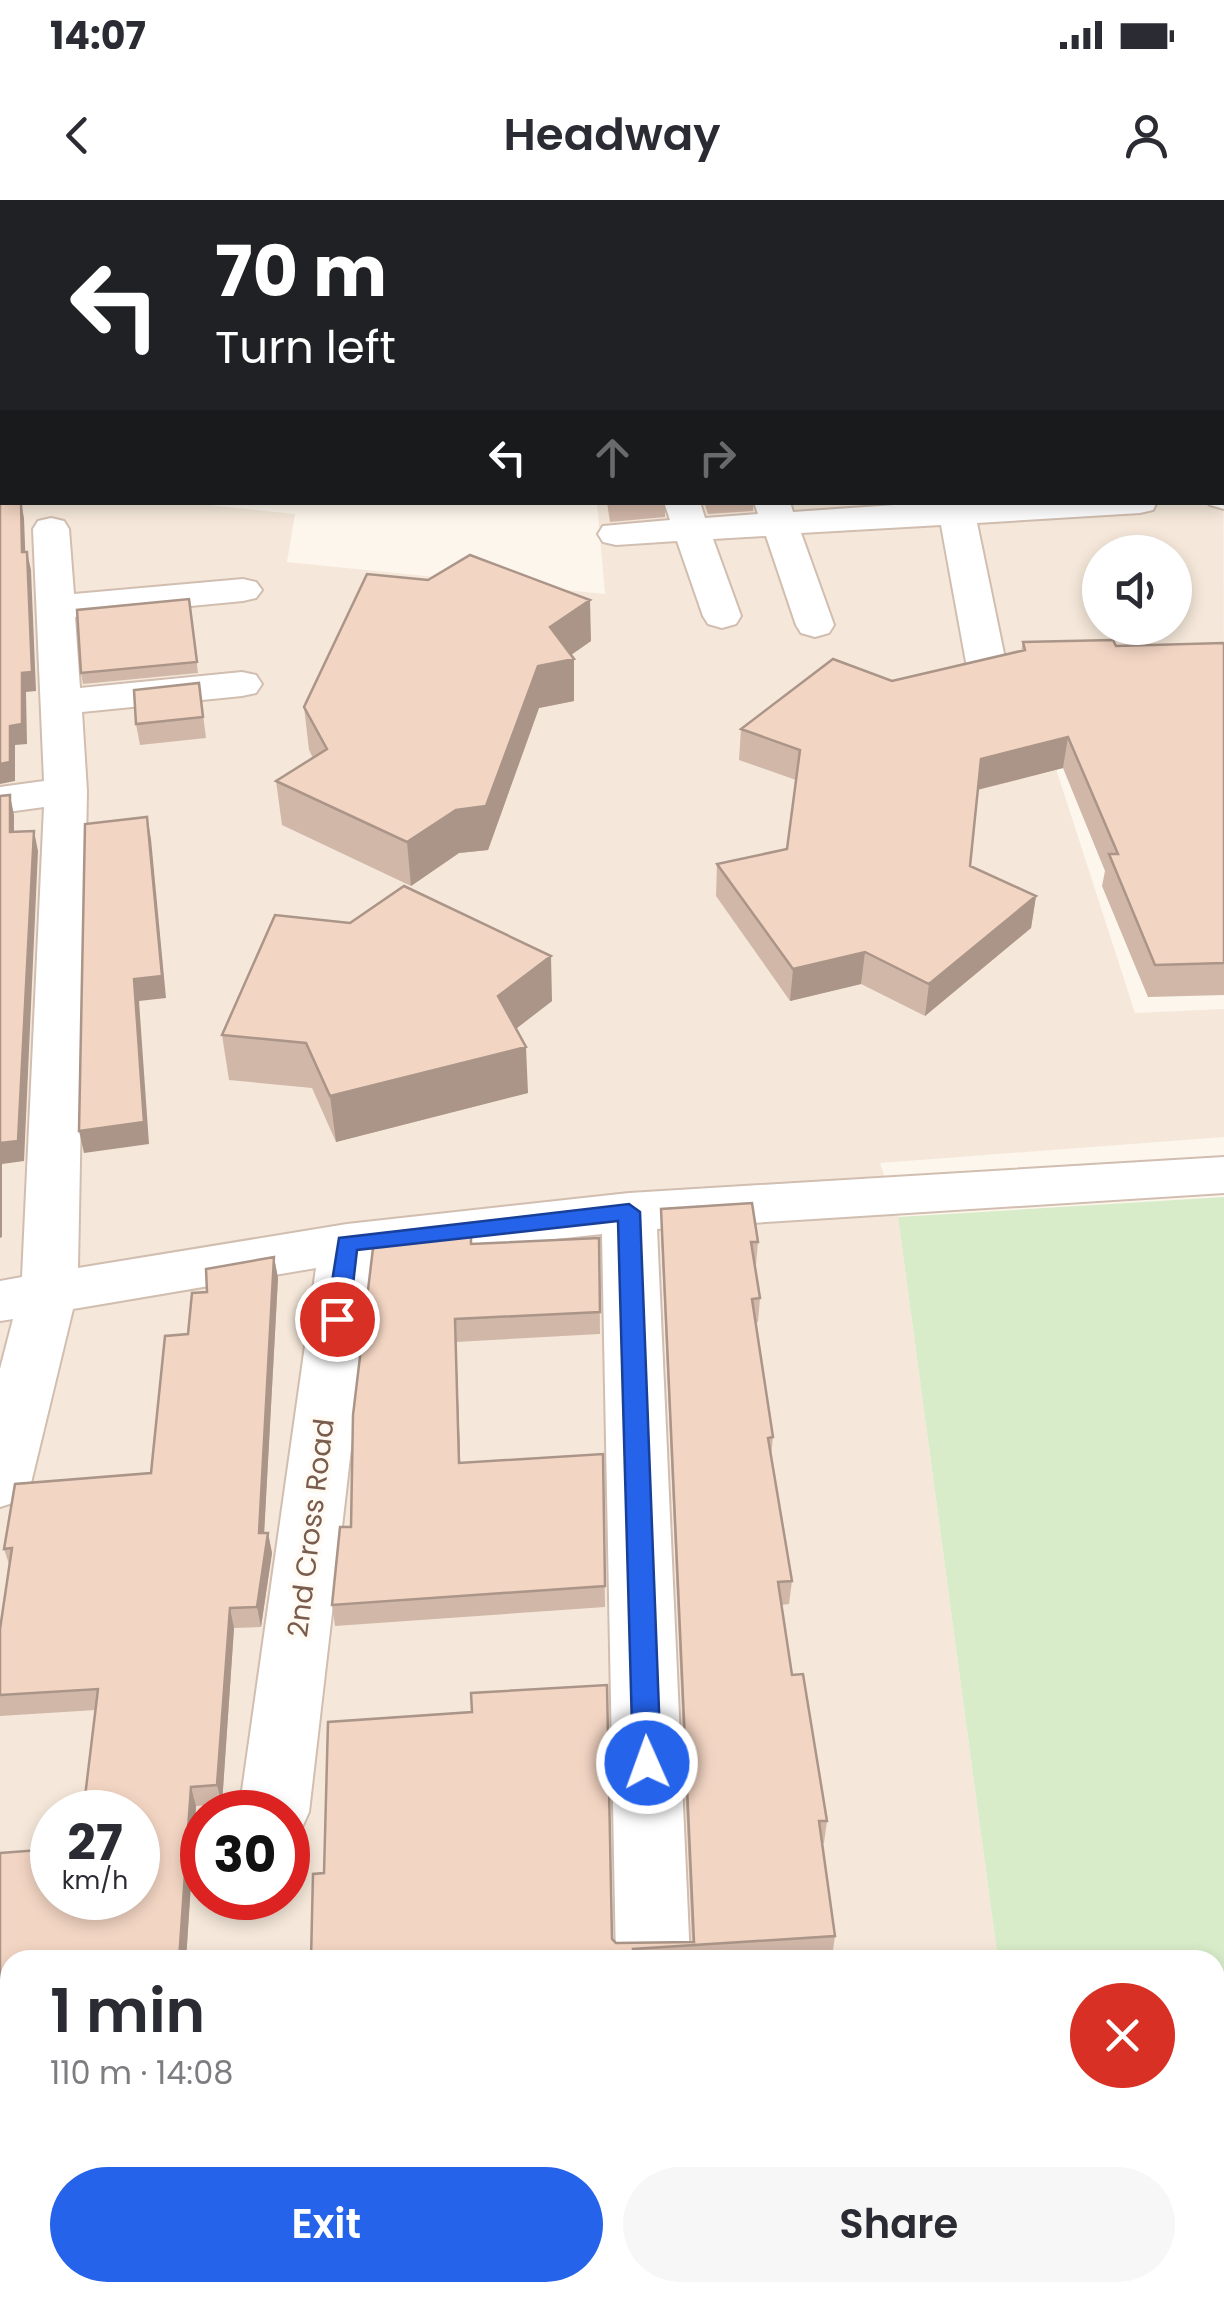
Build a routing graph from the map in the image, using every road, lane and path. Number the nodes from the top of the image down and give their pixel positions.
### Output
1 (1048, 505) edge
2 (957, 508) edge
3 (775, 513) edge
4 (686, 516) edge
5 (51, 529) dead end
6 (616, 534) dead end
7 (243, 590) dead end
8 (56, 607) junction
9 (722, 616) dead end
10 (816, 625) dead end
11 (988, 673) edge
12 (242, 684) dead end
13 (60, 702) junction
14 (66, 792) junction
15 (0, 800) edge
16 (1224, 1175) edge
17 (629, 1212) junction
18 (347, 1244) junction
19 (24, 1296) edge
20 (0, 1482) edge
21 (277, 1790) edge
22 (654, 1950) edge

1 - 2 street
2 - 3 street
2 - 11 street
3 - 4 street
3 - 10 street
4 - 6 street
4 - 9 street
5 - 8 street
7 - 8 street
8 - 13 street
12 - 13 street
13 - 14 street
14 - 15 street
14 - 19 street
16 - 17 street
17 - 18 street
17 - 22 street
18 - 19 street
18 - 21 street, 2nd Cross Road
19 - 20 street

